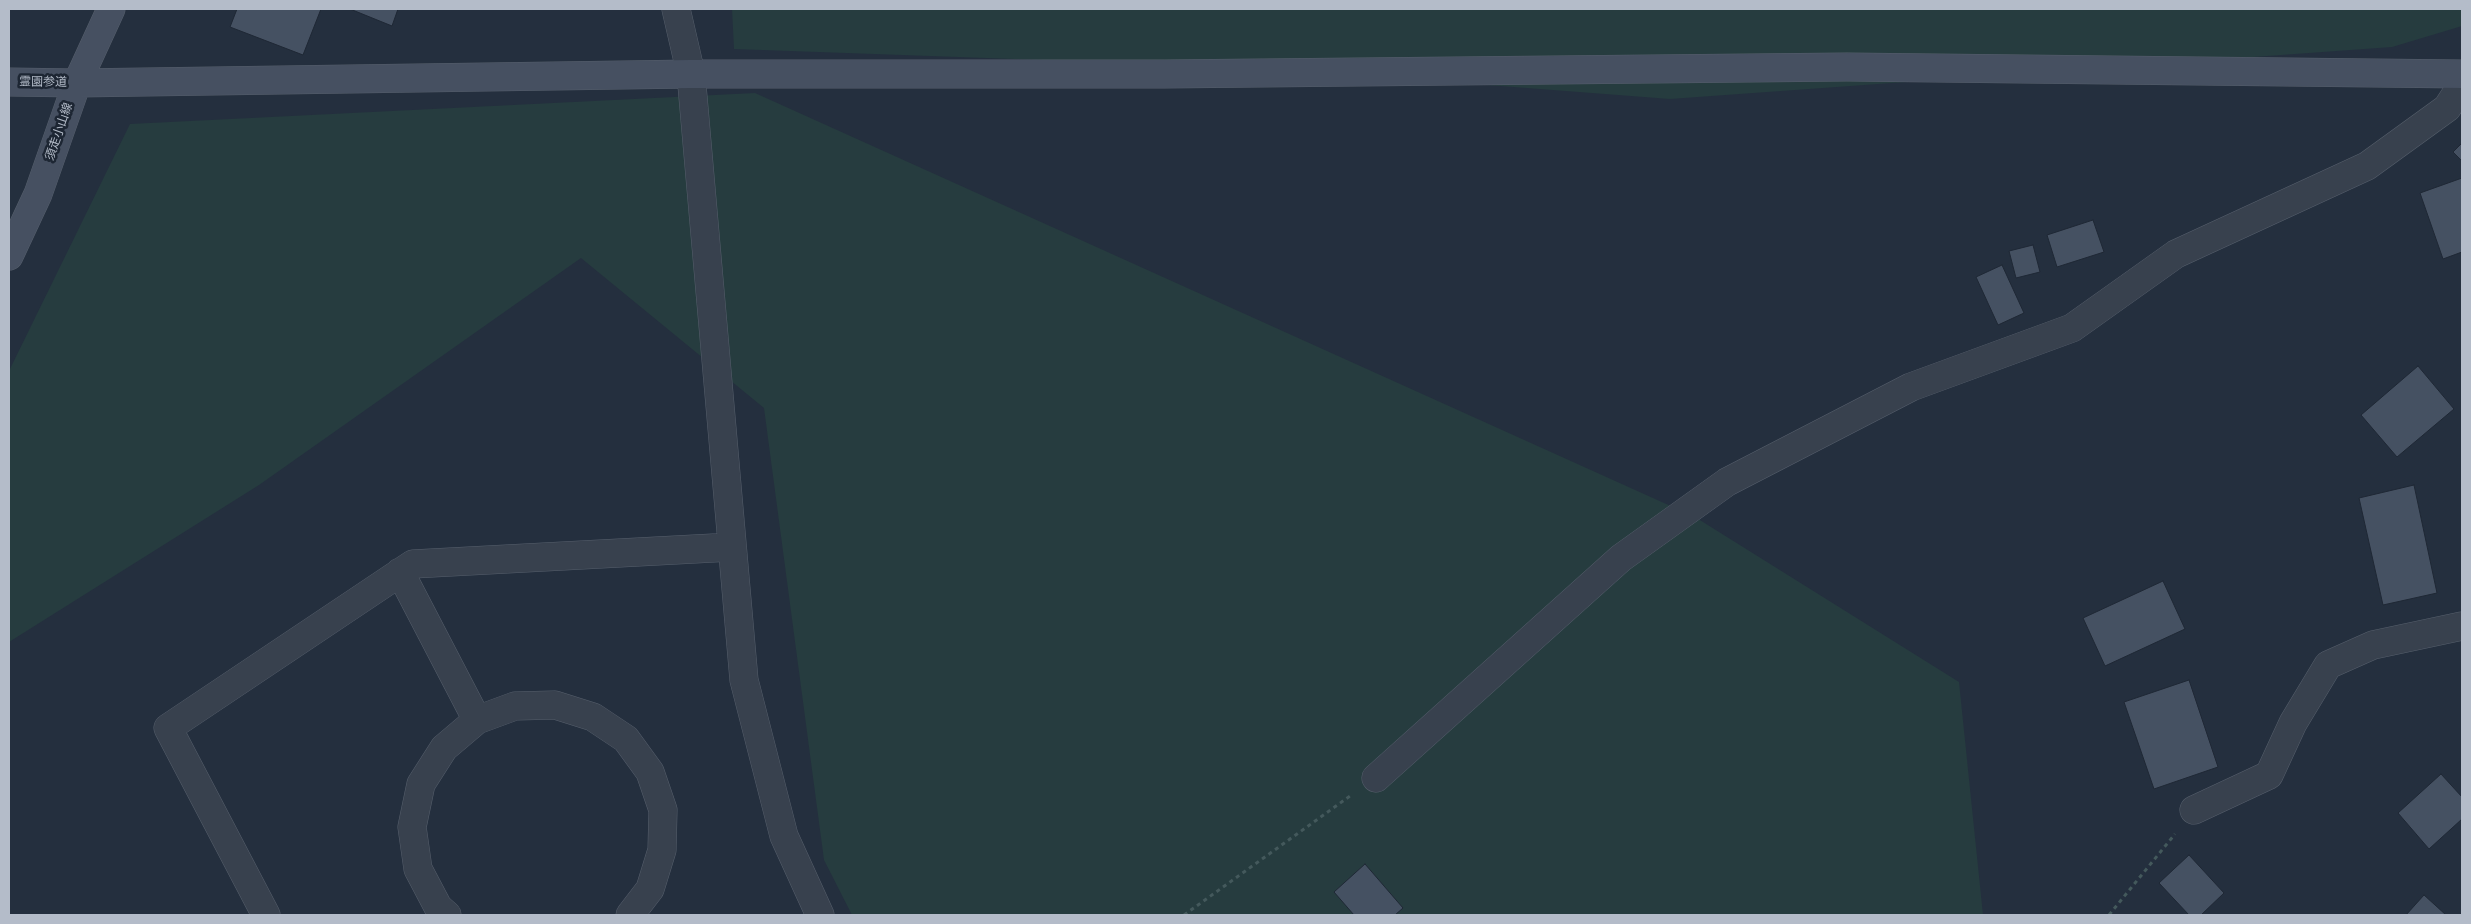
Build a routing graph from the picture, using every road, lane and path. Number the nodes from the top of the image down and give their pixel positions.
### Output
1 (111, 9) edge
2 (676, 9) edge
3 (691, 74) junction
4 (2462, 74) edge
5 (9, 82) edge
6 (77, 83) junction
7 (2462, 85) edge
8 (9, 256) edge
9 (732, 547) junction
10 (400, 572) junction
11 (2462, 626) edge
12 (477, 720) junction
13 (1376, 778) joint
14 (2194, 810) joint
15 (266, 915) edge
16 (447, 915) edge
17 (630, 915) edge
18 (820, 915) edge
19 (1184, 915) edge
20 (2109, 915) edge

1 - 6 street, 須走小山線
2 - 3 street
3 - 4 street, 霊園参道
3 - 6 street, 霊園参道
3 - 9 street
5 - 6 street, 霊園参道
6 - 8 street, 須走小山線
7 - 13 street
9 - 10 street
9 - 18 street
10 - 12 street
10 - 15 street
11 - 14 street
12 - 16 street
12 - 17 street
13 - 19 path
14 - 20 path

